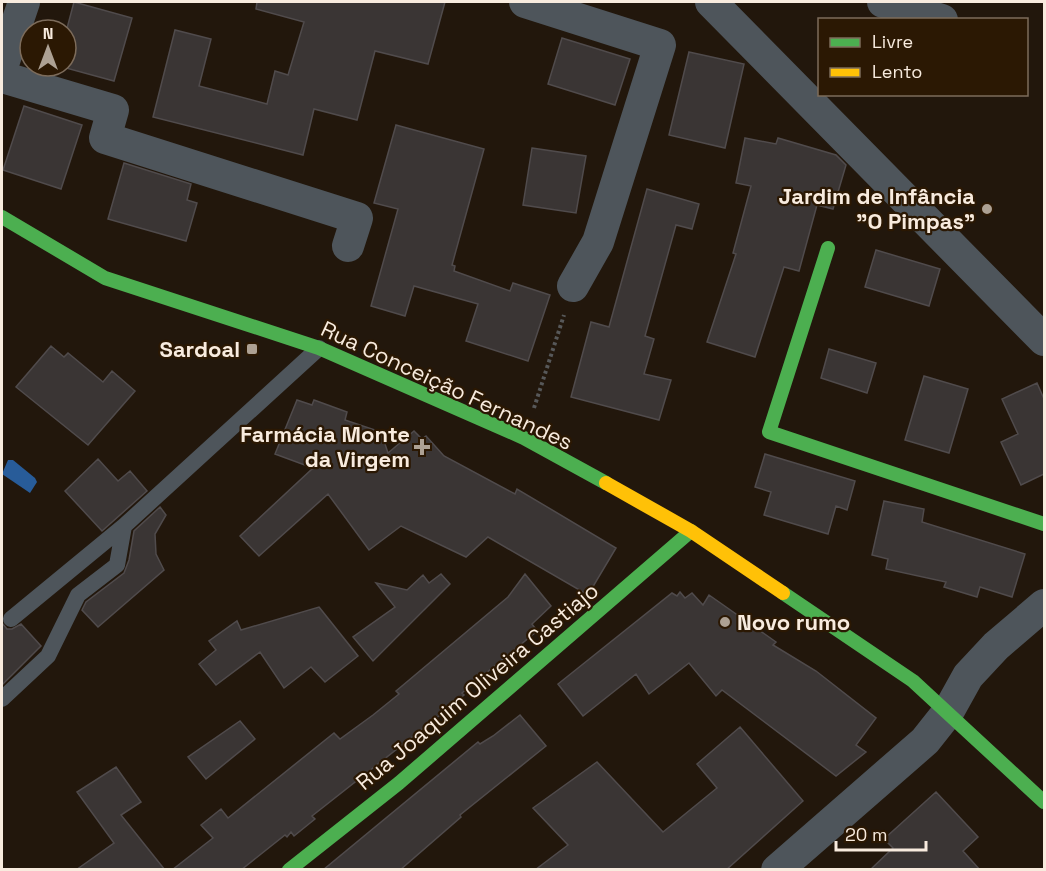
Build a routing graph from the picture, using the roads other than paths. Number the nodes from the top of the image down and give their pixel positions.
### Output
1 (24, 2) edge
2 (525, 2) edge
3 (711, 2) edge
4 (883, 2) edge
5 (935, 18) edge
6 (2, 67) edge
7 (2, 77) edge
8 (2, 217) edge
9 (348, 246) dead end
10 (828, 248) dead end
11 (573, 286) road end
12 (1044, 340) edge
13 (319, 348) junction
14 (1044, 524) edge
15 (124, 526) junction
16 (691, 531) junction
17 (1044, 605) edge
18 (11, 619) dead end
19 (2, 699) edge
20 (948, 712) junction
21 (1044, 802) edge
22 (289, 870) edge
23 (777, 870) edge

1 - 6 street
2 - 11 street
3 - 12 street
4 - 5 street
7 - 9 street
8 - 13 main road, Rua Conceição Fernandes
10 - 14 main road
13 - 15 lane
13 - 16 main road, Rua Conceição Fernandes
15 - 18 lane
15 - 19 lane
16 - 20 main road, Rua Conceição Fernandes
16 - 22 main road, Rua Joaquim Oliveira Castiajo
17 - 20 street
20 - 21 main road, Rua Conceição Fernandes
20 - 23 street

